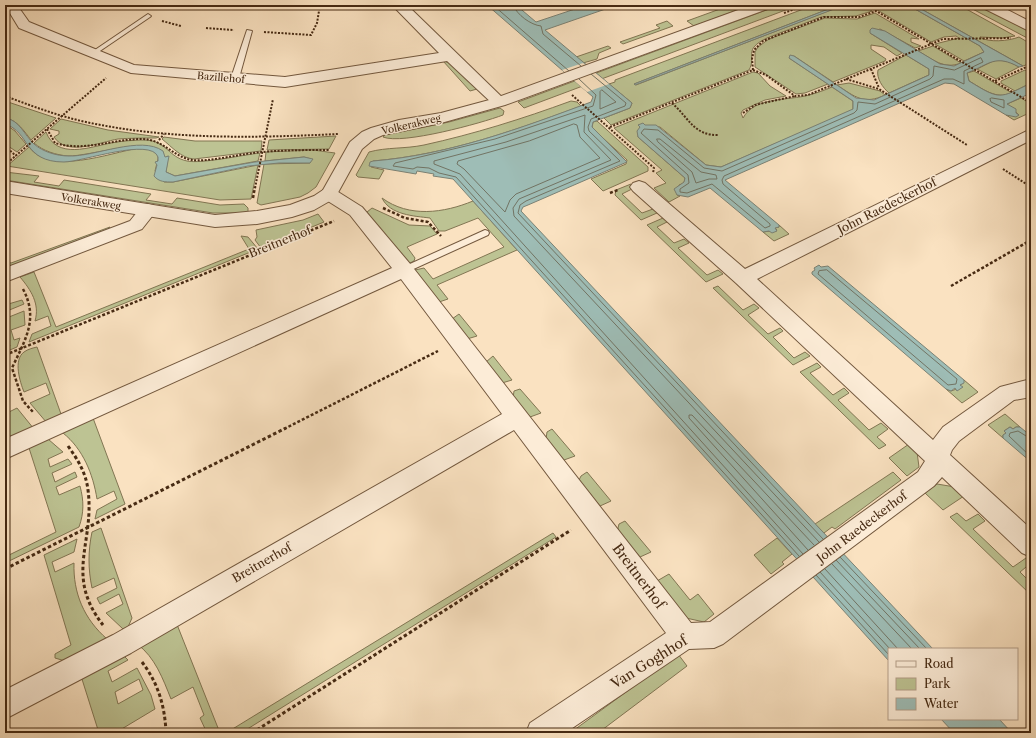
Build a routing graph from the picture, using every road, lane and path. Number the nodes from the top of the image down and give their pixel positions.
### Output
1 (10, 5) edge
2 (320, 5) edge
3 (399, 5) edge
4 (765, 5) edge
5 (866, 5) edge
6 (988, 5) edge
7 (876, 11) junction
8 (148, 16) dead end
9 (206, 28) dead end
10 (1031, 28) edge
11 (249, 31) junction
12 (1013, 38) dead end
13 (930, 43) junction
14 (92, 54) junction
15 (450, 56) junction
16 (120, 65) junction
17 (1031, 65) edge
18 (870, 69) junction
19 (753, 70) junction
20 (234, 78) junction
21 (845, 79) junction
22 (277, 81) junction
23 (995, 81) junction
24 (879, 89) junction
25 (570, 94) dead end
26 (5, 96) edge
27 (795, 96) junction
28 (500, 102) junction
29 (1030, 102) edge
30 (672, 103) junction
31 (743, 114) dead end
32 (62, 116) junction
33 (610, 127) junction
34 (47, 129) junction
35 (164, 134) junction
36 (1031, 134) edge
37 (719, 135) dead end
38 (266, 138) junction
39 (159, 140) junction
40 (359, 141) junction
41 (5, 146) edge
42 (263, 152) junction
43 (16, 156) junction
44 (985, 157) junction
45 (5, 165) edge
46 (637, 184) junction
47 (5, 187) edge
48 (1031, 187) edge
49 (610, 193) dead end
50 (329, 194) junction
51 (252, 202) dead end
52 (148, 210) junction
53 (356, 212) junction
54 (485, 233) dead end
55 (1031, 240) edge
56 (451, 248) junction
57 (404, 270) junction
58 (6, 275) edge
59 (743, 278) junction
60 (951, 286) dead end
61 (460, 340) junction
62 (20, 349) junction
63 (5, 355) edge
64 (1031, 388) edge
65 (517, 417) junction
66 (50, 429) junction
67 (5, 449) edge
68 (938, 459) junction
69 (593, 516) junction
70 (85, 529) junction
71 (1031, 545) edge
72 (5, 569) edge
73 (798, 574) joint
74 (686, 636) junction
75 (122, 644) junction
76 (5, 705) edge
77 (166, 733) edge
78 (252, 733) edge
79 (540, 733) edge

1 - 14 street, Bazillehof
2 - 11 path
3 - 15 street
4 - 28 street, Volkerakweg
5 - 7 path
6 - 10 street
7 - 13 path
7 - 19 path
8 - 14 lane
9 - 11 path
11 - 20 lane
12 - 13 path
13 - 18 path
13 - 23 path
14 - 16 street, Bazillehof
15 - 22 street, Bazillehof
15 - 28 street
16 - 20 street, Bazillehof
16 - 32 path
17 - 23 path
18 - 21 path
18 - 24 path
19 - 27 path
19 - 30 path
20 - 22 street, Bazillehof
21 - 24 path
21 - 27 path
22 - 38 path
23 - 29 path
24 - 44 path
25 - 33 path
26 - 32 path
27 - 31 path
28 - 40 street, Volkerakweg
30 - 33 path
30 - 37 path
32 - 34 path
32 - 35 path
33 - 46 path
34 - 39 path
34 - 43 path
35 - 38 path
35 - 39 path
36 - 44 street, John Raedeckerhof
38 - 40 path
38 - 42 path
39 - 42 path
40 - 42 path
40 - 50 street
41 - 43 path
42 - 51 path
43 - 45 path
44 - 48 path
44 - 59 street, John Raedeckerhof
46 - 49 path
46 - 59 street
47 - 52 street, Volkerakweg
50 - 52 street, Volkerakweg
50 - 53 street, Breitnerhof
52 - 58 street
53 - 56 path
53 - 57 street, Breitnerhof
53 - 62 path, Breitnerhof
54 - 56 lane
55 - 60 path
56 - 57 lane
57 - 61 street, Breitnerhof
57 - 66 street
58 - 62 path
59 - 68 street
61 - 65 street, Breitnerhof
61 - 70 path
62 - 63 path, Breitnerhof
62 - 66 path
64 - 68 street, John Raedeckerhof
65 - 69 street, Breitnerhof
65 - 75 street, Breitnerhof
66 - 67 street
66 - 70 path
68 - 71 street
68 - 73 street, John Raedeckerhof
69 - 74 street, Breitnerhof
69 - 78 path
70 - 72 path
70 - 75 path
73 - 74 street, Van Goghhof
74 - 79 street, Van Goghhof
75 - 76 street, Breitnerhof
75 - 77 path

